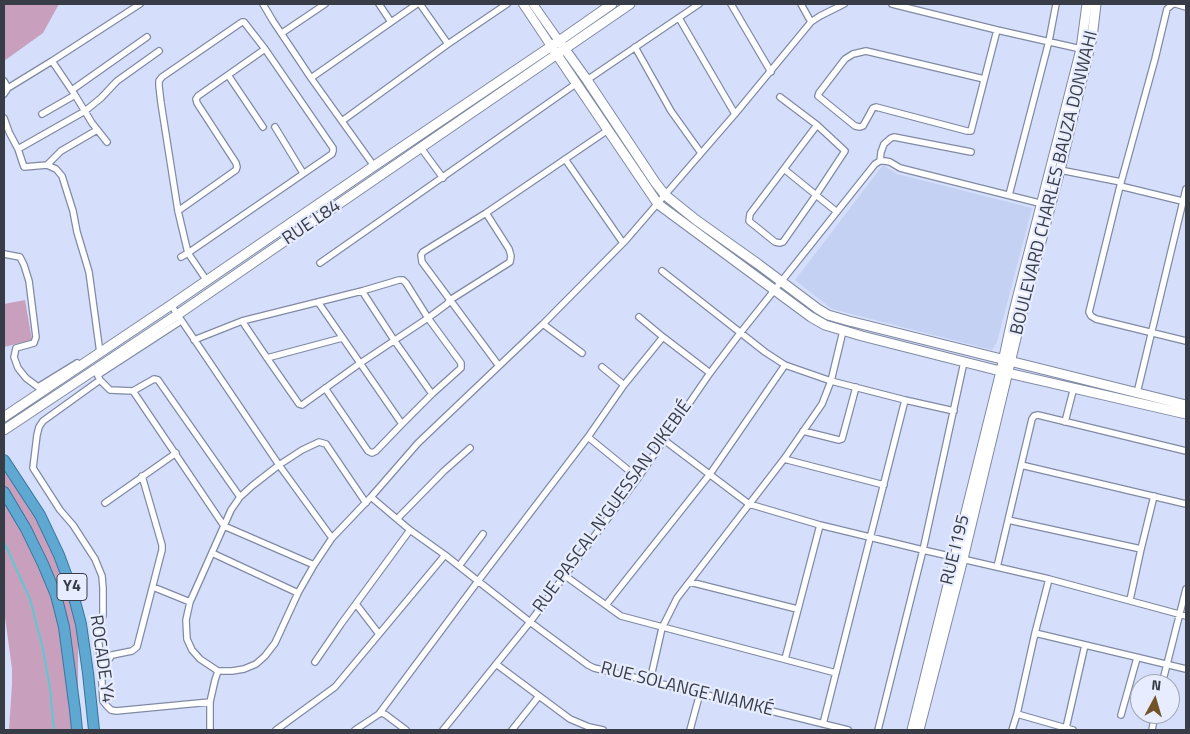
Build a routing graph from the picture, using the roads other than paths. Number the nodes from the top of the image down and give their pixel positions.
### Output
1 (140, 4) edge
2 (264, 4) edge
3 (325, 4) edge
4 (379, 4) edge
5 (419, 4) edge
6 (507, 4) edge
7 (523, 4) edge
8 (532, 4) edge
9 (630, 4) edge
10 (699, 4) edge
11 (731, 4) edge
12 (801, 4) edge
13 (844, 4) edge
14 (892, 4) edge
15 (1056, 4) edge
16 (1087, 4) edge
17 (1096, 4) edge
18 (1176, 4) edge
19 (1186, 7) edge
20 (615, 8) edge
21 (678, 18) junction
22 (391, 22) junction
23 (812, 22) junction
24 (997, 30) junction
25 (282, 34) junction
26 (147, 37) dead end
27 (559, 41) junction
28 (1048, 41) junction
29 (448, 44) junction
30 (551, 46) junction
31 (635, 47) junction
32 (264, 49) junction
33 (565, 49) junction
34 (1081, 49) junction
35 (159, 51) dead end
36 (556, 55) junction
37 (52, 61) junction
38 (771, 72) junction
39 (228, 75) junction
40 (311, 78) junction
41 (587, 80) junction
42 (984, 80) junction
43 (4, 81) edge
44 (577, 83) junction
45 (8, 88) junction
46 (74, 93) junction
47 (4, 94) edge
48 (780, 97) dead end
49 (85, 110) junction
50 (42, 114) dead end
51 (735, 114) junction
52 (4, 119) edge
53 (342, 121) junction
54 (817, 126) junction
55 (263, 127) dead end
56 (275, 127) dead end
57 (97, 130) junction
58 (608, 130) junction
59 (107, 142) dead end
60 (421, 148) junction
61 (18, 149) junction
62 (971, 152) dead end
63 (701, 153) junction
64 (565, 159) junction
65 (880, 161) junction
66 (47, 166) junction
67 (374, 166) junction
68 (784, 169) junction
69 (1060, 170) junction
70 (303, 174) junction
71 (360, 176) junction
72 (442, 178) junction
73 (1120, 184) junction
74 (367, 185) junction
75 (1186, 189) edge
76 (665, 195) junction
77 (816, 195) junction
78 (1009, 195) junction
79 (1185, 202) edge
80 (658, 204) junction
81 (1046, 204) junction
82 (178, 211) junction
83 (837, 212) junction
84 (486, 213) junction
85 (623, 243) junction
86 (188, 253) junction
87 (4, 254) edge
88 (181, 257) dead end
89 (320, 263) dead end
90 (662, 271) dead end
91 (206, 281) junction
92 (781, 282) junction
93 (774, 290) junction
94 (362, 291) junction
95 (450, 300) junction
96 (318, 302) junction
97 (171, 306) junction
98 (639, 317) dead end
99 (179, 318) junction
100 (428, 318) junction
101 (242, 321) junction
102 (543, 324) junction
103 (864, 325) junction
104 (843, 331) junction
105 (741, 332) junction
106 (1152, 332) junction
107 (663, 336) junction
108 (862, 336) junction
109 (342, 338) junction
110 (194, 340) junction
111 (394, 340) junction
112 (1186, 341) edge
113 (100, 351) junction
114 (582, 353) dead end
115 (267, 358) junction
116 (1007, 360) junction
117 (964, 362) junction
118 (359, 364) junction
119 (785, 365) junction
120 (499, 366) junction
121 (602, 367) dead end
122 (1004, 372) junction
123 (710, 373) junction
124 (98, 375) junction
125 (831, 381) junction
126 (624, 385) junction
127 (856, 387) junction
128 (1074, 387) junction
129 (325, 388) junction
130 (133, 391) junction
131 (1137, 393) junction
132 (432, 394) junction
133 (905, 400) junction
134 (1186, 405) edge
135 (954, 411) junction
136 (1186, 414) edge
137 (4, 417) edge
138 (1065, 422) junction
139 (402, 424) junction
140 (4, 430) edge
141 (803, 431) junction
142 (588, 437) junction
143 (664, 440) junction
144 (470, 448) dead end
145 (1186, 451) edge
146 (176, 453) junction
147 (784, 458) junction
148 (4, 460) edge
149 (279, 465) junction
150 (1021, 465) junction
151 (710, 474) junction
152 (142, 476) junction
153 (638, 478) junction
154 (884, 485) junction
155 (4, 492) edge
156 (1154, 496) junction
157 (240, 497) junction
158 (371, 497) junction
159 (104, 503) dead end
160 (366, 503) junction
161 (749, 504) junction
162 (1186, 504) edge
163 (397, 519) junction
164 (1008, 520) junction
165 (224, 526) junction
166 (820, 526) junction
167 (410, 530) junction
168 (483, 534) dead end
169 (332, 538) junction
170 (871, 538) junction
171 (922, 550) junction
172 (1141, 550) junction
173 (212, 553) junction
174 (445, 554) junction
175 (959, 558) junction
176 (314, 565) junction
177 (459, 566) junction
178 (998, 567) junction
179 (564, 575) junction
180 (1049, 579) junction
181 (478, 581) junction
182 (690, 582) junction
183 (153, 587) junction
184 (1186, 589) edge
185 (298, 593) junction
186 (1130, 600) junction
187 (190, 602) junction
188 (356, 604) junction
189 (606, 605) junction
190 (798, 609) junction
191 (1183, 616) edge
192 (530, 622) junction
193 (662, 628) junction
194 (1035, 633) junction
195 (379, 634) junction
196 (1085, 645) junction
197 (1137, 658) junction
198 (785, 659) junction
199 (315, 662) dead end
200 (496, 664) junction
201 (1166, 664) junction
202 (101, 666) junction
203 (1186, 669) edge
204 (218, 671) junction
205 (836, 673) junction
206 (1164, 674) edge
207 (650, 681) junction
208 (700, 693) junction
209 (539, 696) junction
210 (210, 702) junction
211 (379, 714) junction
212 (1017, 714) junction
213 (1120, 715) dead end
214 (823, 724) junction
215 (1066, 728) junction
216 (76, 730) edge
217 (94, 730) edge
218 (210, 730) edge
219 (276, 730) edge
220 (355, 730) edge
221 (406, 730) edge
222 (443, 730) edge
223 (512, 730) edge
224 (603, 730) edge
225 (690, 730) edge
226 (848, 730) edge
227 (878, 730) edge
228 (912, 730) edge
229 (919, 730) edge
230 (1012, 730) edge
231 (1073, 730) edge

1 - 37 street
2 - 25 street
3 - 25 street
4 - 22 street
5 - 22 street
5 - 29 street
6 - 29 street
7 - 30 street
8 - 27 street
9 - 20 main road
10 - 21 street
11 - 38 street
12 - 23 street
13 - 23 street
14 - 24 street
15 - 28 street
16 - 34 main road, BOULEVARD CHARLES BAUZA DONWAHI
17 - 69 main road, BOULEVARD CHARLES BAUZA DONWAHI
18 - 19 street
18 - 73 street
20 - 27 main road, RUE L84
20 - 33 main road, RUE L84
21 - 31 street
21 - 51 street
22 - 40 street
23 - 38 street
24 - 28 street
24 - 42 street
25 - 40 street
26 - 46 street
27 - 30 main road, RUE L84
27 - 33 main road
28 - 34 street
28 - 78 street
29 - 53 street
30 - 36 main road
30 - 67 main road, RUE L84
31 - 41 street
31 - 63 street
32 - 39 street
32 - 70 street
32 - 82 street
33 - 36 main road, RUE L84
33 - 41 main road
34 - 81 main road, BOULEVARD CHARLES BAUZA DONWAHI
35 - 49 street
36 - 44 main road
36 - 60 main road, RUE L84
37 - 45 street
37 - 46 street
38 - 51 street
39 - 55 street
39 - 82 street
40 - 53 street
41 - 76 main road
42 - 42 street
43 - 45 street
44 - 58 main road
44 - 72 street
45 - 47 street
46 - 49 street
46 - 50 street
48 - 54 street
49 - 57 street
49 - 61 street
51 - 63 street
52 - 61 street
53 - 67 street
54 - 68 street
54 - 77 street
56 - 70 street
57 - 59 street
57 - 66 street
58 - 64 street
58 - 80 main road
60 - 72 street
60 - 74 main road, RUE L84
61 - 66 street
62 - 65 street, RUE PASCAL N'GUESSAN DIKEBIÉ
63 - 76 street
64 - 84 street
64 - 85 street
65 - 78 street
65 - 83 street, RUE PASCAL N'GUESSAN DIKEBIÉ
66 - 113 street
67 - 71 main road, RUE L84
68 - 77 street
68 - 77 street
69 - 73 street
69 - 81 main road, BOULEVARD CHARLES BAUZA DONWAHI
70 - 86 street
71 - 74 main road
71 - 91 main road, RUE L84
72 - 89 street
73 - 79 street
73 - 106 street
74 - 99 main road, RUE L84
75 - 79 street
76 - 80 street
76 - 92 main road
77 - 83 street
78 - 81 street
79 - 106 street
80 - 85 street
80 - 93 main road
81 - 116 main road, BOULEVARD CHARLES BAUZA DONWAHI
82 - 86 street
83 - 92 street, RUE PASCAL N'GUESSAN DIKEBIÉ
84 - 95 street
84 - 95 street
85 - 102 street
86 - 88 street
86 - 91 street
87 - 113 street
90 - 105 street
91 - 97 main road, RUE L84
92 - 93 street, RUE PASCAL N'GUESSAN DIKEBIÉ
92 - 103 main road
93 - 104 main road
93 - 105 street, RUE PASCAL N'GUESSAN DIKEBIÉ
94 - 96 street
94 - 100 street
94 - 111 street
95 - 100 street
95 - 120 street
96 - 101 street
96 - 109 street
97 - 99 street
97 - 113 main road, RUE L84
98 - 107 street
99 - 110 street
99 - 124 main road, RUE L84
100 - 111 street
100 - 132 street
101 - 110 street
101 - 115 street
102 - 114 street
102 - 120 street
103 - 108 main road
103 - 116 main road
104 - 108 main road
104 - 125 street
105 - 119 street
105 - 123 street, RUE PASCAL N'GUESSAN DIKEBIÉ
106 - 112 street
106 - 131 street
107 - 123 street
107 - 126 street
108 - 117 main road
109 - 115 street
109 - 118 street
110 - 149 street
111 - 118 street
111 - 132 street
113 - 137 main road, RUE L84
115 - 129 street
116 - 122 main road, BOULEVARD CHARLES BAUZA DONWAHI
116 - 131 main road
117 - 122 main road
117 - 135 street
118 - 129 street
118 - 139 street
119 - 125 street
119 - 151 street
120 - 158 street
121 - 126 street
122 - 128 main road
122 - 175 main road, RUE I195
123 - 143 street, RUE PASCAL N'GUESSAN DIKEBIÉ
124 - 130 street
124 - 140 main road, RUE L84
124 - 202 street
125 - 127 street
125 - 141 street
126 - 142 street
127 - 133 street
127 - 141 street
128 - 136 main road
128 - 138 street
129 - 139 street
130 - 146 street
130 - 157 street
131 - 134 main road
132 - 139 street
133 - 135 street
133 - 154 street
135 - 171 street
138 - 145 street
138 - 150 street
141 - 147 street
142 - 153 street
142 - 181 street
143 - 151 street
143 - 153 street, RUE PASCAL N'GUESSAN DIKEBIÉ
144 - 163 street
146 - 152 street
146 - 165 street
147 - 154 street
147 - 161 street
148 - 217 highway, ROCADE Y4 / Y4
149 - 157 street
149 - 160 street
149 - 169 street
150 - 156 street
150 - 164 street
151 - 161 street
151 - 189 street
152 - 159 street
152 - 183 street
153 - 179 street, RUE PASCAL N'GUESSAN DIKEBIÉ
154 - 170 street
155 - 216 highway, ROCADE Y4 / Y4
156 - 162 street
156 - 172 street
157 - 165 street
158 - 160 street
158 - 163 street, RUE SOLANGE NIAMKÉ
160 - 169 street
161 - 166 street
161 - 182 street
163 - 167 street, RUE SOLANGE NIAMKÉ
164 - 172 street
164 - 178 street
165 - 173 street
165 - 176 street
166 - 170 street
166 - 190 street
167 - 174 street, RUE SOLANGE NIAMKÉ
167 - 188 street
168 - 177 street
169 - 176 street
170 - 171 street
170 - 205 street
171 - 175 street
171 - 227 street
172 - 186 street
173 - 185 street
173 - 187 street
174 - 177 street, RUE SOLANGE NIAMKÉ
174 - 195 street
175 - 178 street
175 - 228 main road, RUE I195
175 - 229 main road, RUE I195
176 - 185 street
177 - 181 street, RUE SOLANGE NIAMKÉ
178 - 180 street
179 - 189 street
179 - 192 street, RUE PASCAL N'GUESSAN DIKEBIÉ
180 - 186 street
180 - 194 street
181 - 192 street, RUE SOLANGE NIAMKÉ
181 - 211 street
182 - 190 street
182 - 193 street
183 - 187 street
183 - 202 street
184 - 191 street
185 - 204 street
186 - 191 street
187 - 204 street
188 - 195 street
188 - 199 street
189 - 193 street
190 - 198 street
191 - 201 street
192 - 200 street, RUE PASCAL N'GUESSAN DIKEBIÉ
192 - 207 street, RUE SOLANGE NIAMKÉ
193 - 198 street
193 - 207 street
194 - 196 street
194 - 212 street
195 - 219 street
196 - 197 street
196 - 215 street
197 - 201 street
197 - 213 street
198 - 205 street
200 - 209 street
200 - 222 street, RUE PASCAL N'GUESSAN DIKEBIÉ
201 - 203 street
201 - 206 street
202 - 210 street
204 - 210 street
205 - 214 street
207 - 208 street, RUE SOLANGE NIAMKÉ
208 - 214 street, RUE SOLANGE NIAMKÉ
208 - 225 street
209 - 223 street
209 - 224 street
210 - 218 street
211 - 220 street
211 - 221 street
212 - 215 street
212 - 230 street
214 - 226 street, RUE SOLANGE NIAMKÉ
215 - 231 street

